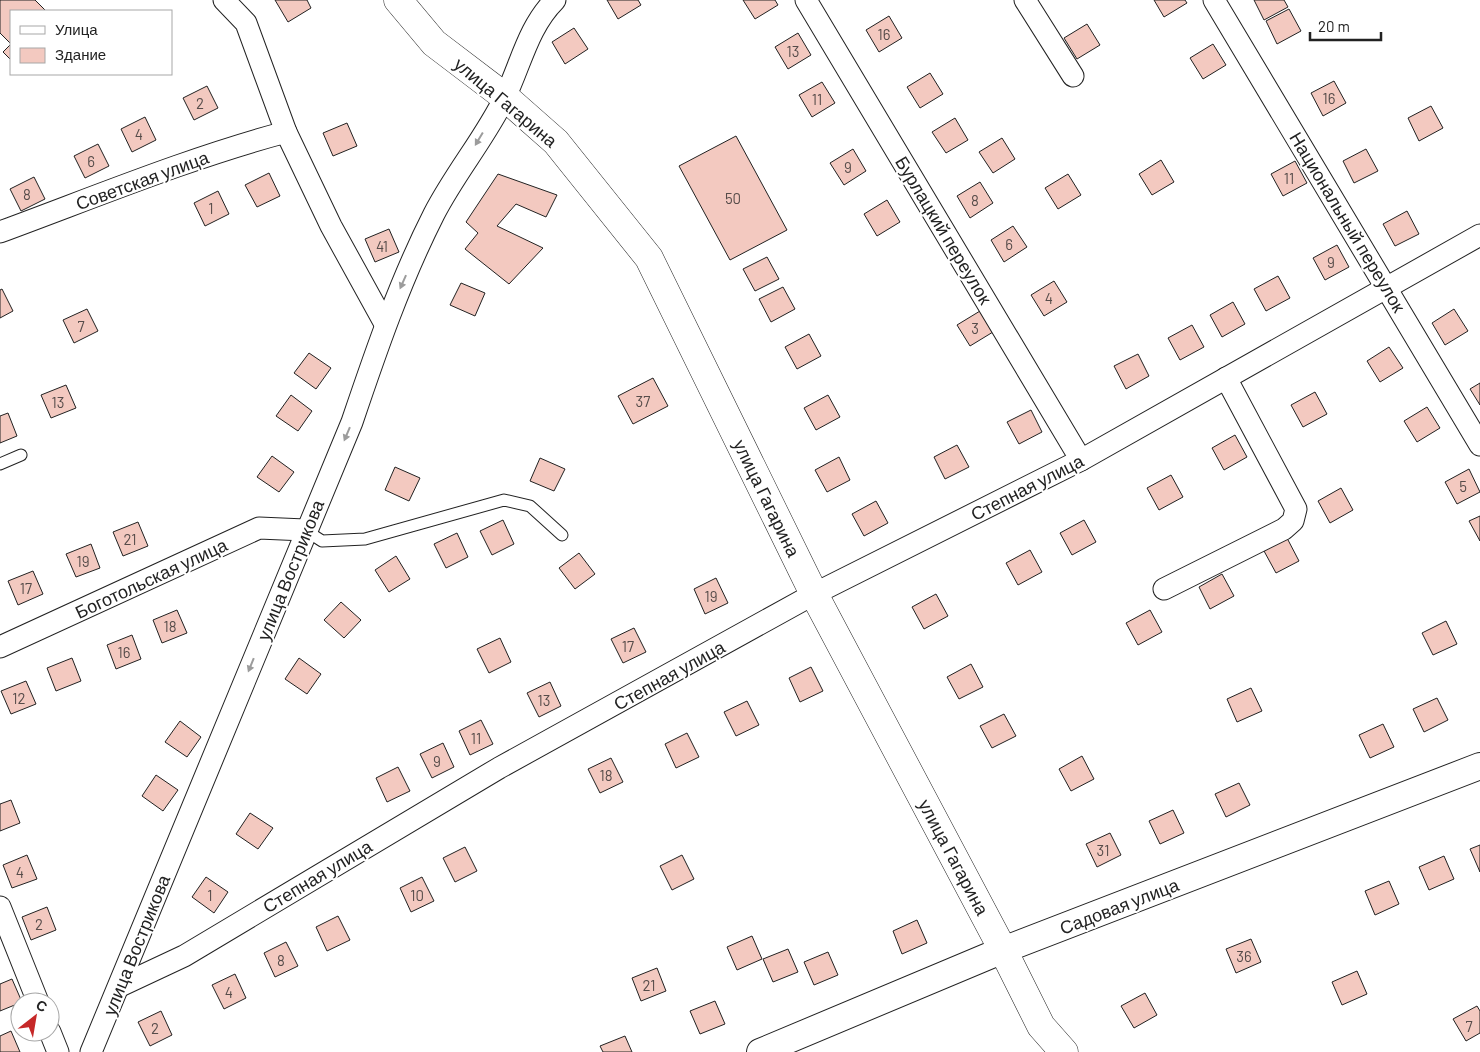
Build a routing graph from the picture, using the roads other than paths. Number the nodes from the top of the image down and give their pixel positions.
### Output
1 (224, 0) edge
2 (398, 0) edge
3 (555, 0) edge
4 (806, 0) edge
5 (1025, 0) edge
6 (1214, 0) edge
7 (1073, 76) dead end
8 (505, 97) junction
9 (286, 132) junction
10 (0, 232) edge
11 (1480, 236) edge
12 (1388, 288) junction
13 (385, 324) junction
14 (1226, 378) junction
15 (1480, 445) edge
16 (21, 455) dead end
17 (1081, 460) junction
18 (0, 464) edge
19 (305, 530) junction
20 (562, 535) dead end
21 (1164, 589) dead end
22 (814, 594) junction
23 (0, 647) edge
24 (1480, 766) edge
25 (0, 907) edge
26 (1004, 950) junction
27 (120, 986) junction
28 (34, 992) edge
29 (91, 1052) edge
30 (760, 1052) edge
31 (1064, 1052) edge

1 - 9 street
2 - 8 main road, улица Гагарина
3 - 8 street, улица Вострикова
4 - 17 street, Бурлацкий переулок
5 - 7 street
6 - 12 street, Национальный переулок
8 -> 13 street, улица Вострикова
8 - 22 main road, улица Гагарина
9 - 10 street, Советская улица
9 - 13 street
11 - 12 street, Степная улица
12 - 14 street, Степная улица
12 - 15 street, Национальный переулок
13 -> 19 street, улица Вострикова
14 - 17 street, Степная улица
14 - 21 street
16 - 18 lane
17 - 22 street, Степная улица
19 - 20 lane
19 - 23 street, Боготольская улица
19 -> 27 street, улица Вострикова
22 - 26 main road, улица Гагарина
22 - 27 street, Степная улица
24 - 26 street, Садовая улица
25 - 28 street
26 - 30 street, Садовая улица
26 - 31 main road, улица Гагарина
27 - 29 street, улица Вострикова

